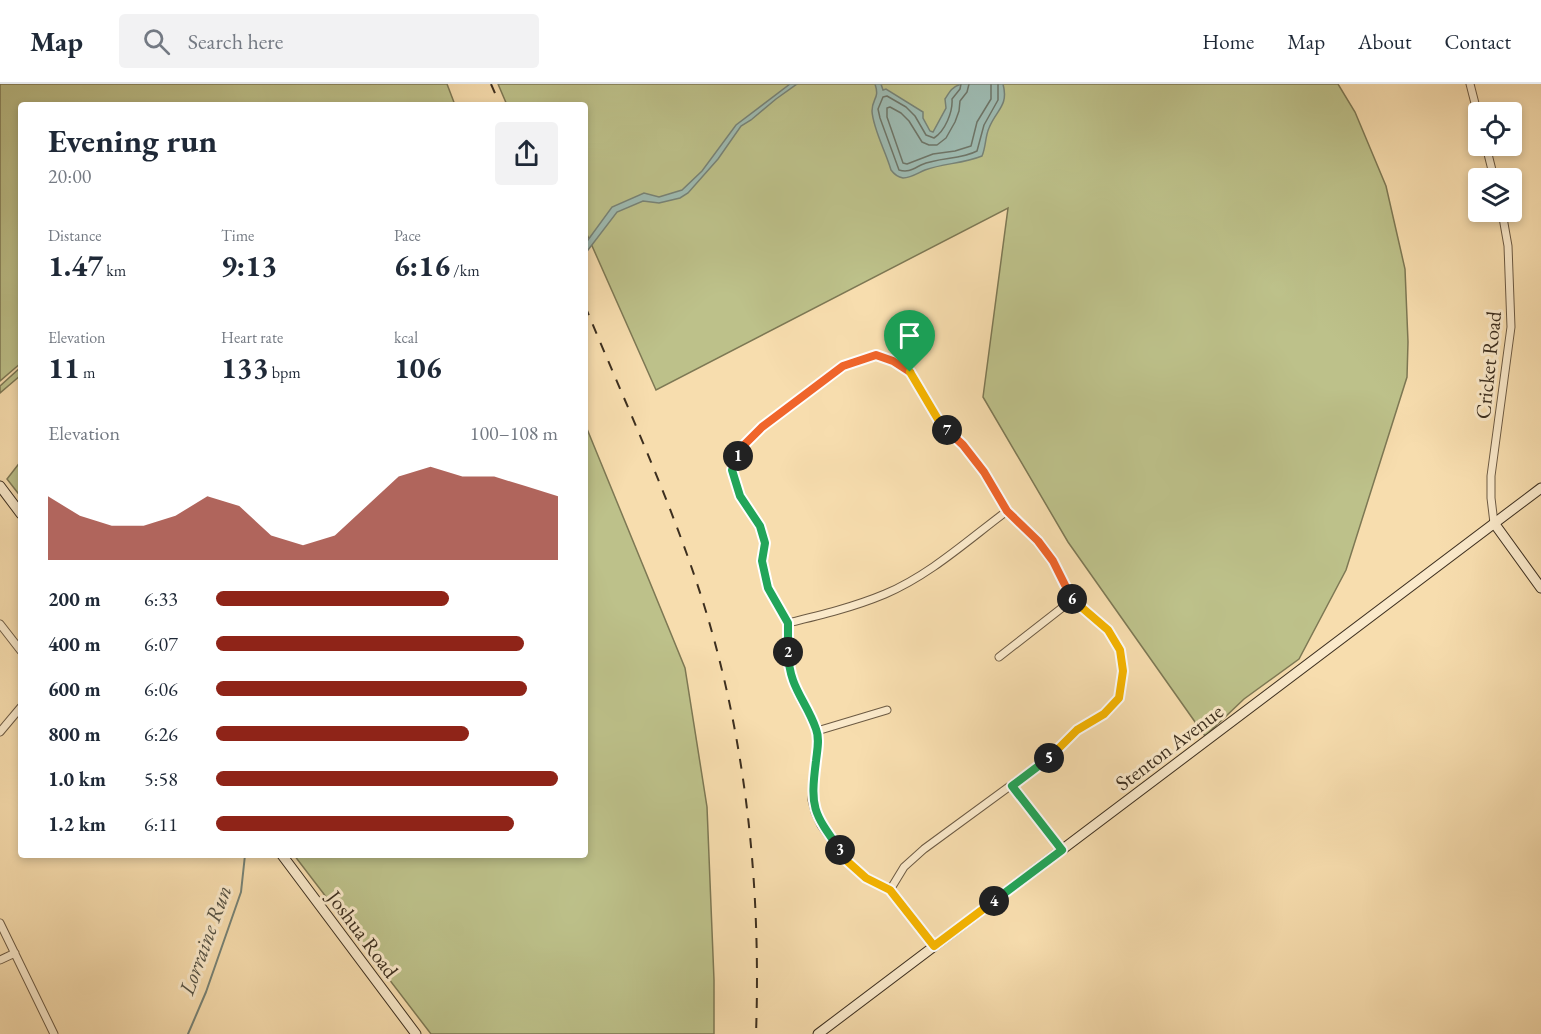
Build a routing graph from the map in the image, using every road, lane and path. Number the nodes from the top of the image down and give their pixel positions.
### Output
1 (1470, 84) edge
2 (1475, 102) edge
3 (1504, 222) edge
4 (1541, 488) edge
5 (1, 490) edge
6 (18, 510) edge
7 (1007, 511) junction
8 (1494, 523) junction
9 (1541, 588) edge
10 (1072, 600) junction
11 (788, 623) junction
12 (0, 624) edge
13 (18, 647) edge
14 (999, 657) dead end
15 (887, 710) dead end
16 (18, 711) edge
17 (817, 731) junction
18 (0, 732) edge
19 (1012, 786) junction
20 (1062, 850) junction
21 (284, 858) edge
22 (890, 890) junction
23 (0, 922) edge
24 (934, 946) junction
25 (15, 953) junction
26 (0, 960) edge
27 (54, 1034) edge
28 (416, 1034) edge
29 (818, 1034) edge

1 - 2 street
3 - 8 street, Cricket Road
4 - 8 main road, Stenton Avenue
5 - 6 main road
7 - 10 street
7 - 11 street
7 - 11 street
8 - 9 main road
8 - 20 main road, Stenton Avenue
10 - 14 street
10 - 19 street
11 - 17 street
12 - 13 street
15 - 17 street
16 - 18 street
17 - 22 street
19 - 20 street
19 - 22 street
20 - 24 main road, Stenton Avenue
21 - 28 main road, Joshua Road
22 - 24 street
23 - 25 street
24 - 29 main road, Stenton Avenue
25 - 26 street
25 - 27 street

